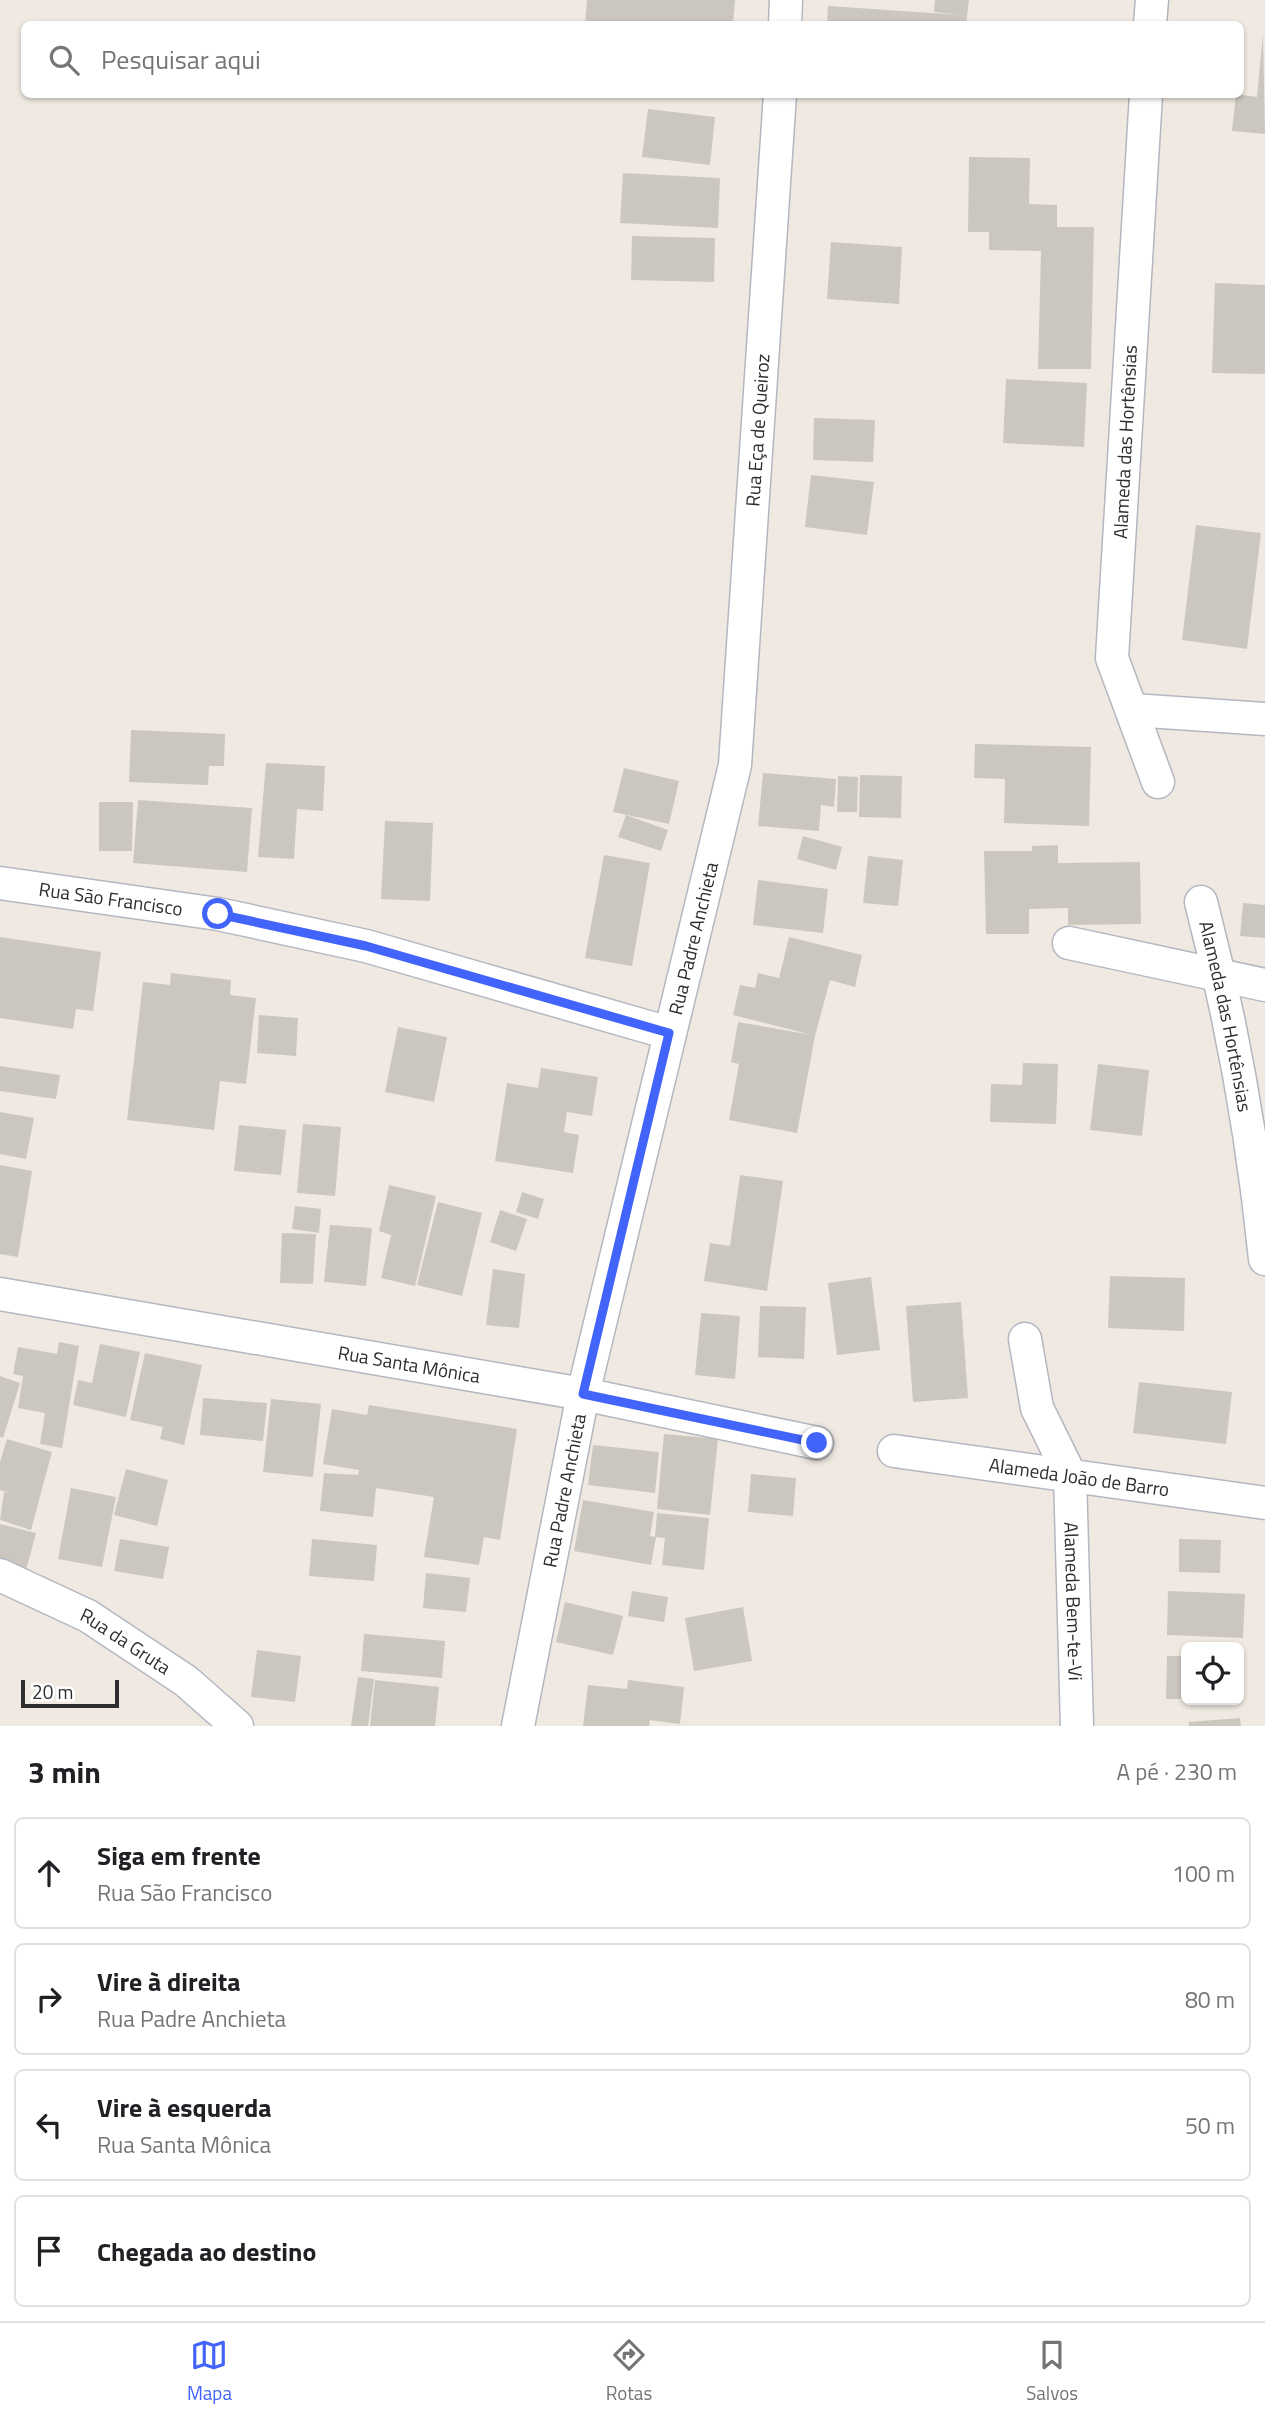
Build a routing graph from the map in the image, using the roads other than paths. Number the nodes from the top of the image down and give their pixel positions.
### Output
1 (786, 0) edge
2 (1152, 0) edge
3 (785, 21) edge
4 (1150, 21) edge
5 (780, 98) edge
6 (1146, 98) edge
7 (1133, 710) junction
8 (1265, 719) edge
9 (735, 765) joint
10 (1158, 782) dead end
11 (0, 883) edge
12 (1201, 902) dead end
13 (1069, 943) dead end
14 (1220, 976) junction
15 (1265, 985) edge
16 (669, 1033) junction
17 (1265, 1259) edge
18 (0, 1294) edge
19 (1025, 1339) dead end
20 (583, 1394) junction
21 (817, 1443) dead end
22 (894, 1451) dead end
23 (1070, 1475) junction
24 (1265, 1503) edge
25 (0, 1575) edge
26 (237, 1726) edge
27 (518, 1726) edge
28 (1077, 1726) edge

1 - 3 street
2 - 4 street
5 - 9 street, Rua Eça de Queiroz
6 - 7 street, Alameda das Hortênsias
7 - 8 street
7 - 10 street, Alameda das Hortênsias
9 - 16 street, Rua Padre Anchieta
11 - 16 street, Rua São Francisco
12 - 14 street, Alameda das Hortênsias
13 - 14 street
14 - 15 street
14 - 17 street, Alameda das Hortênsias
16 - 20 street, Rua Padre Anchieta
18 - 20 street, Rua Santa Mônica
19 - 23 street
20 - 21 street, Rua Santa Mônica
20 - 27 street, Rua Padre Anchieta
22 - 23 street, Alameda João de Barro
23 - 24 street, Alameda João de Barro
23 - 28 street, Alameda Bem-te-Vi
25 - 26 street, Rua da Gruta

